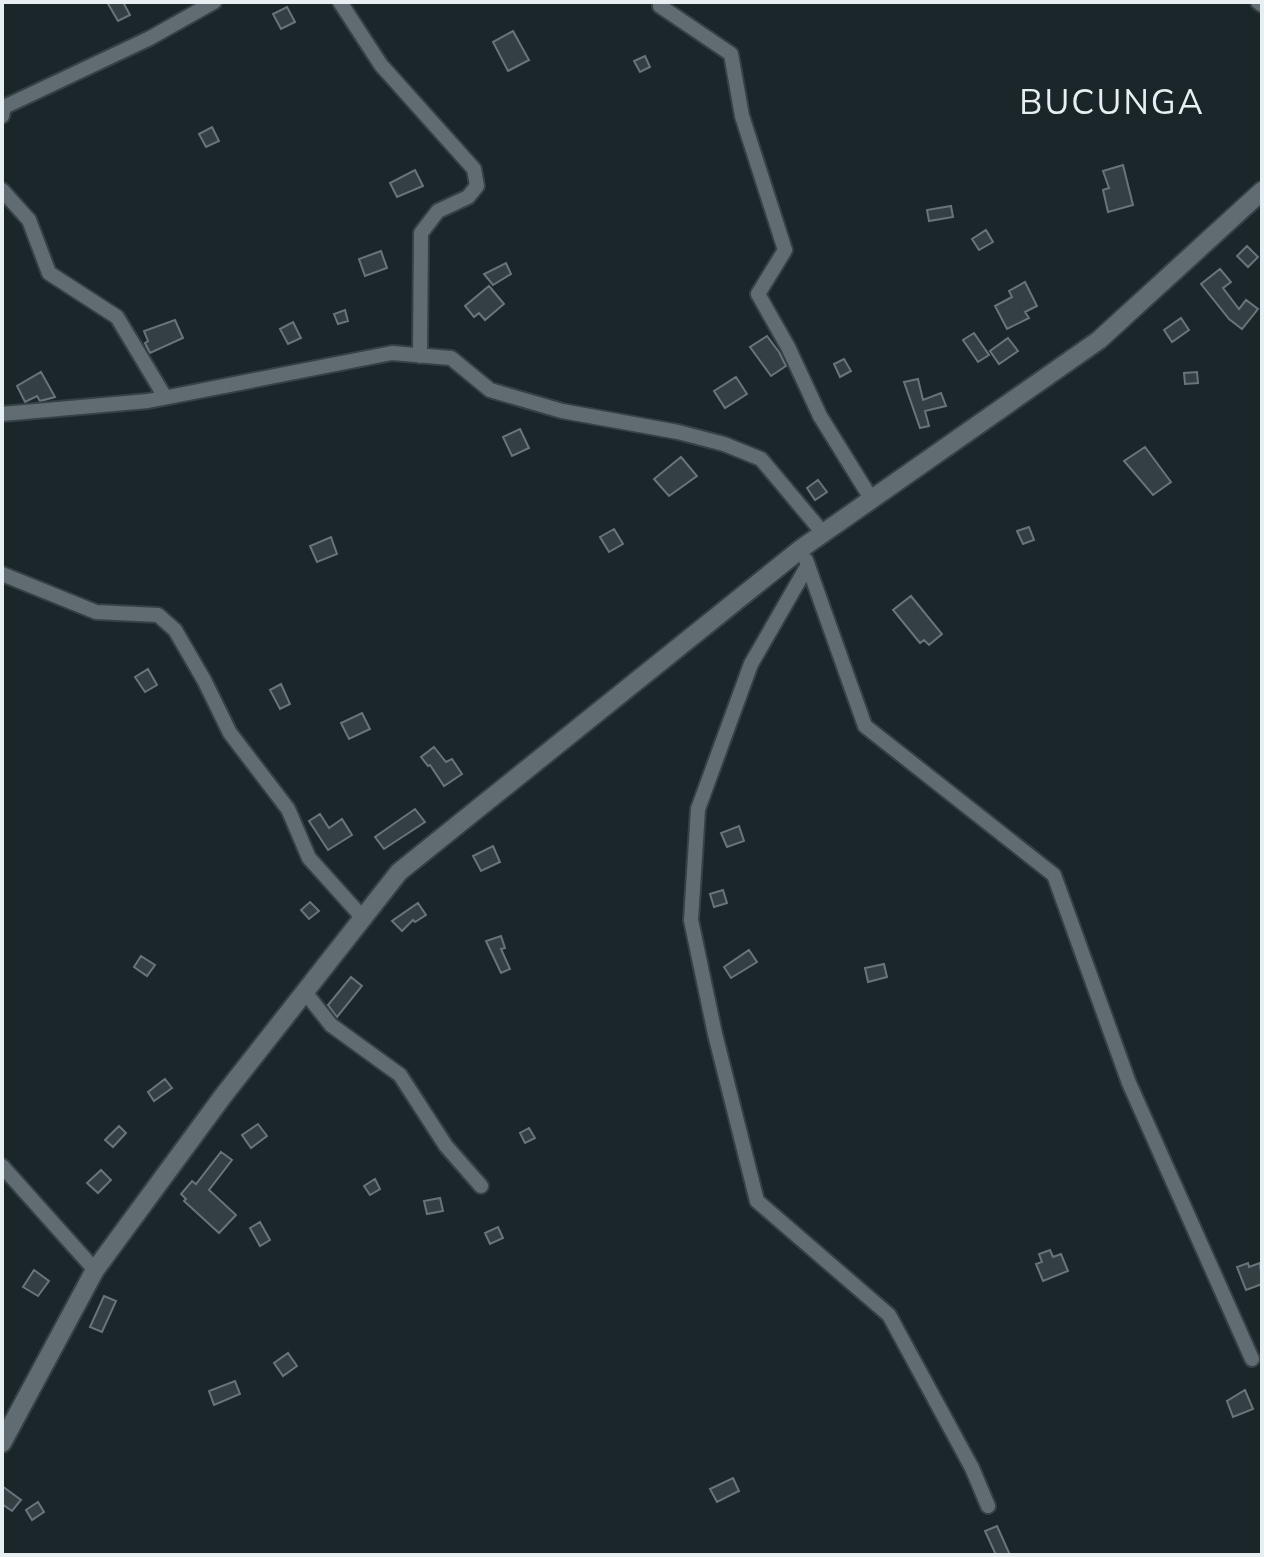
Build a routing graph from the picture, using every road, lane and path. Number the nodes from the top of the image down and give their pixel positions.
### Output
1 (214, 2) edge
2 (340, 2) edge
3 (660, 2) edge
4 (2, 116) edge
5 (2, 190) edge
6 (1262, 191) edge
7 (420, 356) junction
8 (165, 397) junction
9 (2, 414) edge
10 (872, 500) junction
11 (823, 533) junction
12 (805, 557) junction
13 (2, 574) edge
14 (363, 918) junction
15 (305, 992) junction
16 (2, 1166) edge
17 (481, 1186) dead end
18 (95, 1270) junction
19 (1252, 1359) dead end
20 (2, 1443) edge
21 (988, 1506) dead end

1 - 4 street
2 - 7 street
3 - 10 street
5 - 8 street
6 - 10 street
7 - 8 street
7 - 11 street
8 - 9 street
10 - 11 street
11 - 12 street
12 - 14 street
12 - 19 street
12 - 21 street
13 - 14 street
14 - 15 street
15 - 17 street
15 - 18 street
16 - 18 street
18 - 20 street

